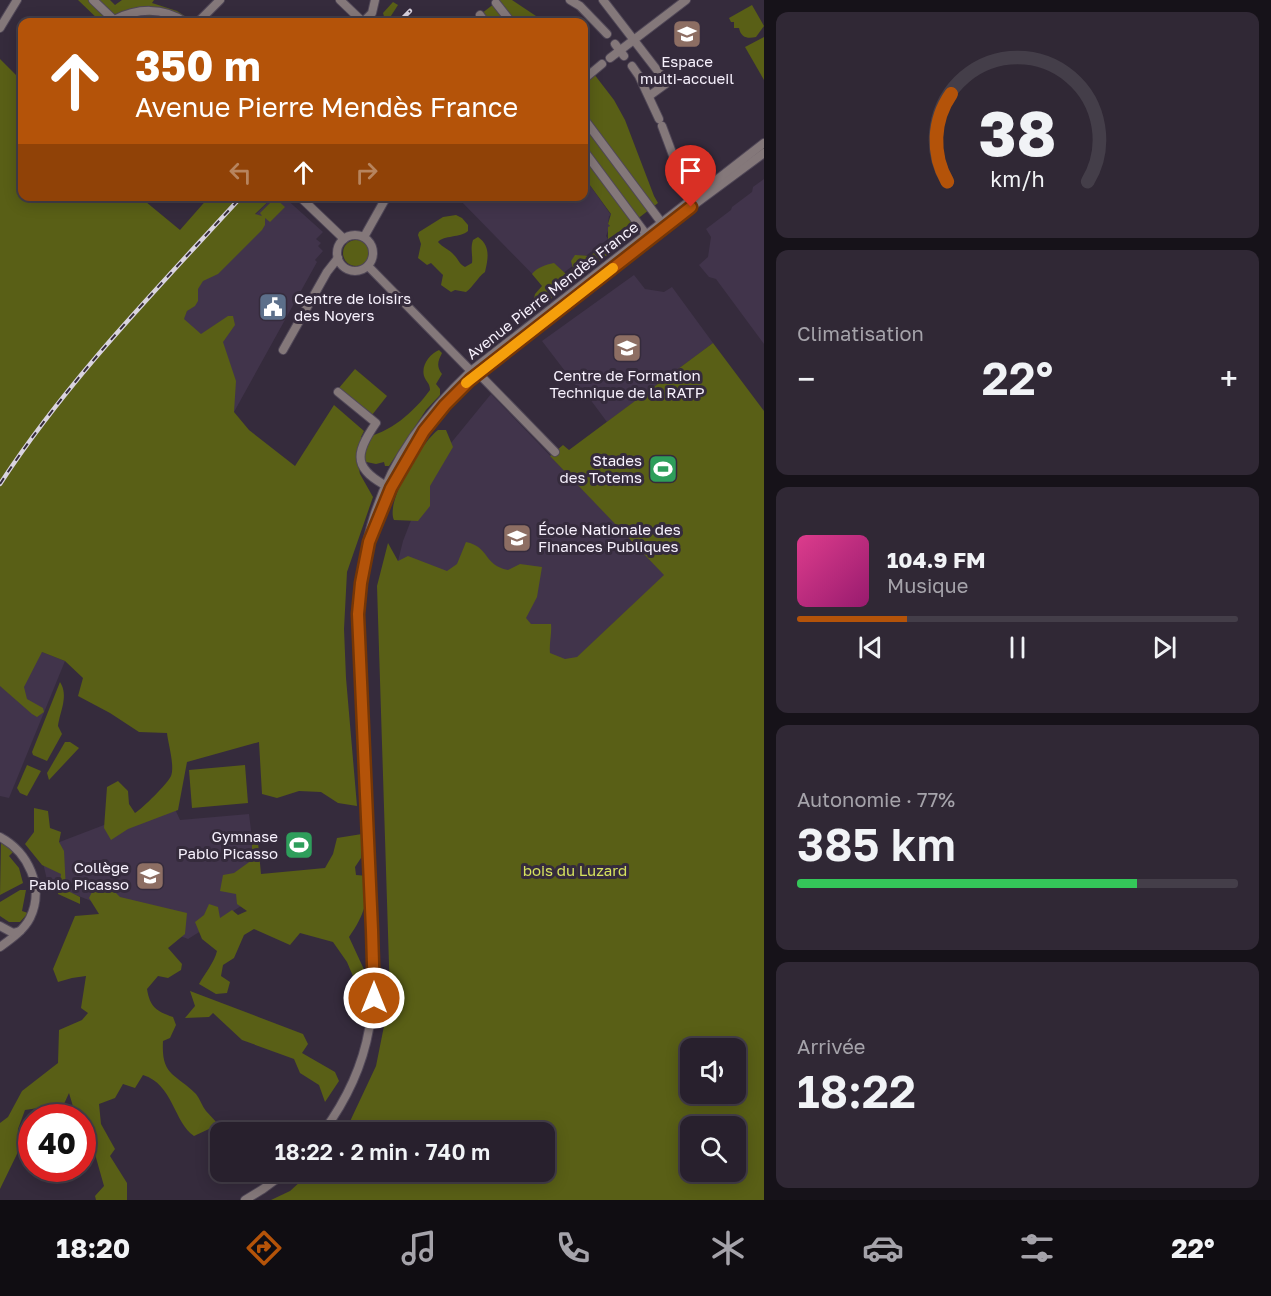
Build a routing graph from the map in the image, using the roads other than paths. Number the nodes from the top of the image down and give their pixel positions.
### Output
1 (17, 0) edge
2 (93, 0) edge
3 (220, 0) edge
4 (340, 0) edge
5 (375, 0) edge
6 (570, 0) edge
7 (588, 0) edge
8 (603, 0) edge
9 (686, 0) edge
10 (496, 3) dead end
11 (580, 6) junction
12 (112, 18) edge
13 (118, 18) edge
14 (179, 18) edge
15 (202, 18) edge
16 (359, 18) edge
17 (367, 18) edge
18 (508, 18) edge
19 (0, 28) edge
20 (607, 34) dead end
21 (634, 40) junction
22 (610, 58) dead end
23 (602, 64) dead end
24 (632, 66) dead end
25 (588, 76) edge
26 (649, 96) junction
27 (588, 124) edge
28 (764, 143) edge
29 (764, 153) edge
30 (588, 156) edge
31 (700, 175) dead end
32 (303, 201) edge
33 (384, 201) edge
34 (663, 225) junction
35 (364, 237) junction
36 (649, 237) junction
37 (344, 239) junction
38 (338, 258) junction
39 (368, 266) junction
40 (283, 350) dead end
41 (474, 372) junction
42 (338, 392) dead end
43 (555, 452) dead end
44 (388, 487) junction
45 (0, 837) edge
46 (0, 927) edge
47 (20, 932) junction
48 (0, 946) edge
49 (330, 1122) edge
50 (272, 1182) edge
51 (245, 1200) edge

1 - 19 street
2 - 12 street
3 - 15 street
4 - 16 street
5 - 17 street
6 - 11 street
7 - 11 street
8 - 21 street
9 - 21 street
10 - 18 street
11 - 20 street
13 - 14 street
21 - 22 street
21 - 26 street
23 - 25 street
24 - 26 street
26 - 31 street
27 - 34 street
28 - 34 street, Avenue Pierre Mendès France
29 - 34 street, Avenue Pierre Mendès France
30 - 36 street
32 - 37 street
33 - 35 street
34 - 36 street, Avenue Pierre Mendès France
35 - 37 street
35 - 39 street
36 - 41 street, Avenue Pierre Mendès France
37 - 38 street
38 - 39 street
38 - 40 street
39 - 41 street
41 - 43 street
41 - 44 street, Avenue Pierre Mendès France
42 - 44 street
44 - 49 street, Avenue Pierre Mendès France
45 - 47 street
46 - 47 street
46 - 48 street
47 - 48 street
50 - 51 street

